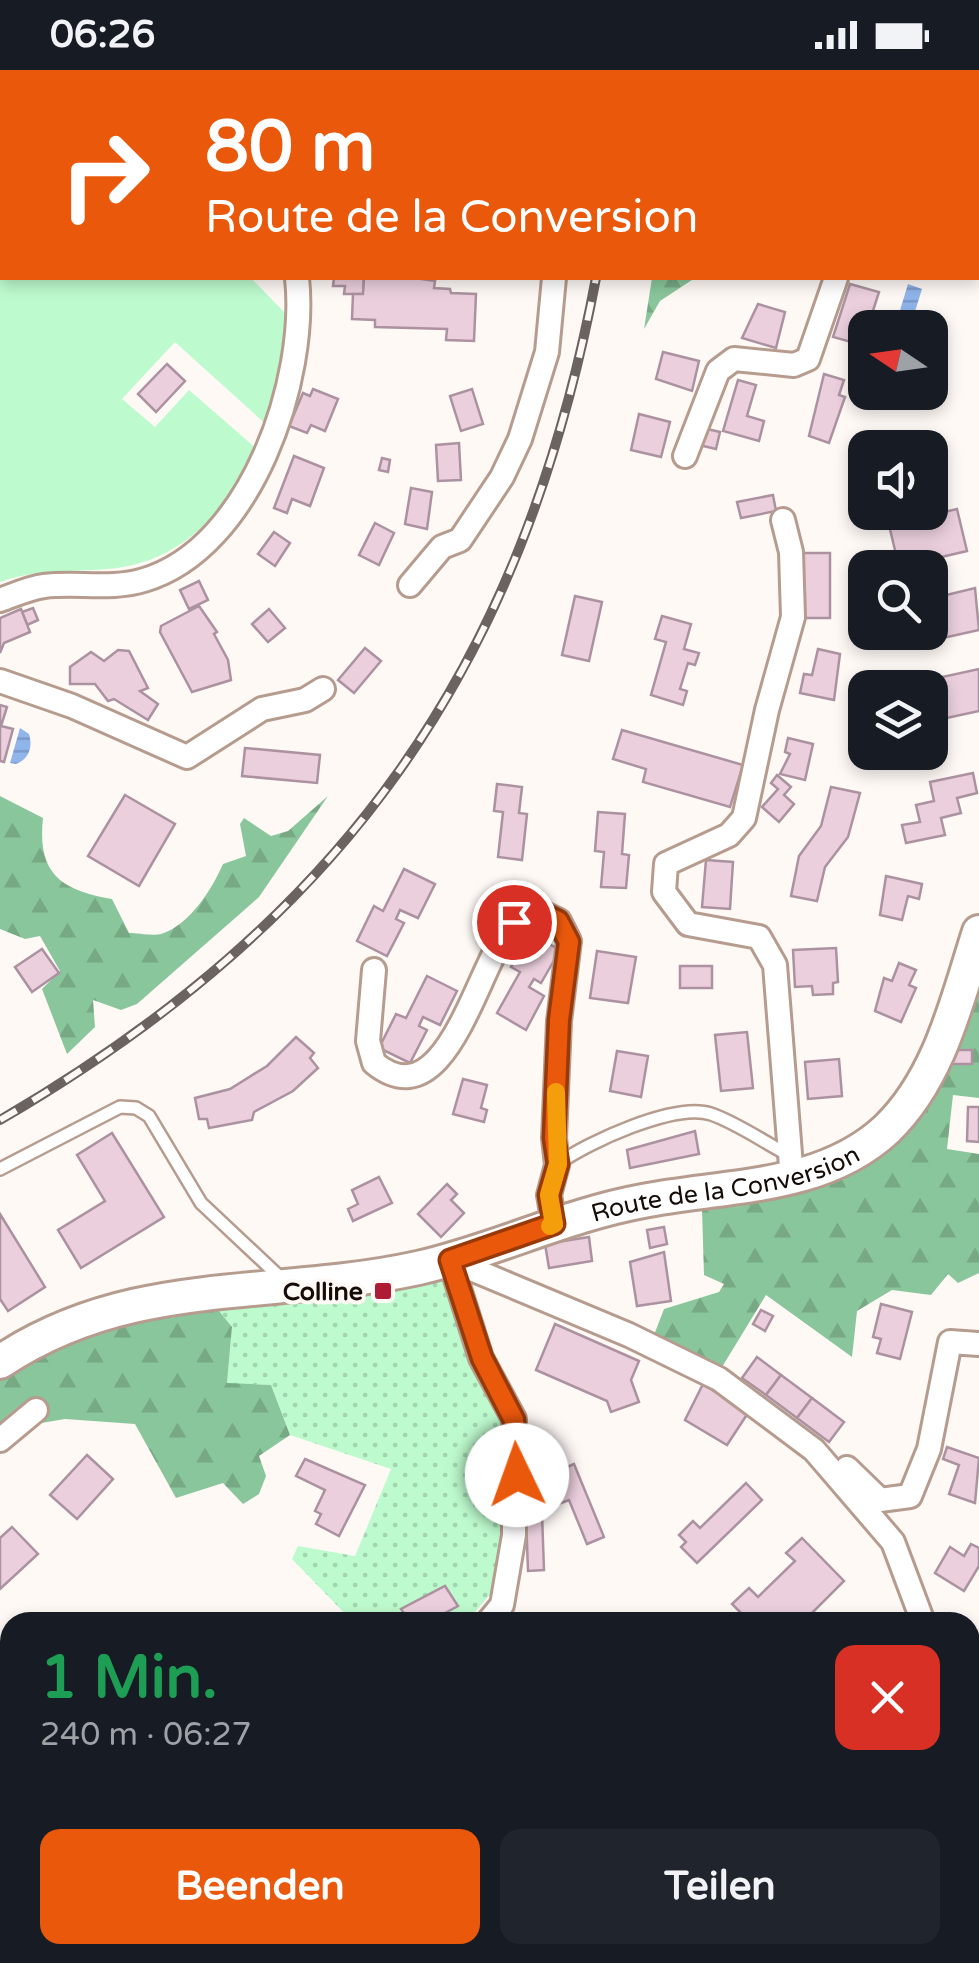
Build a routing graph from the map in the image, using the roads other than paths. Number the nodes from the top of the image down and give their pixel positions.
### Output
1 (297, 280) edge
2 (554, 280) edge
3 (835, 280) edge
4 (685, 456) dead end
5 (783, 520) dead end
6 (410, 585) dead end
7 (0, 600) edge
8 (0, 680) edge
9 (323, 689) dead end
10 (979, 932) edge
11 (374, 970) dead end
12 (558, 1164) junction
13 (789, 1166) junction
14 (0, 1169) edge
15 (554, 1224) junction
16 (450, 1260) junction
17 (287, 1284) junction
18 (979, 1344) edge
19 (0, 1362) edge
20 (36, 1410) dead end
21 (0, 1440) edge
22 (830, 1466) junction
23 (496, 1612) edge
24 (920, 1612) edge

1 - 7 street
2 - 6 street
3 - 4 street
5 - 13 street
8 - 9 street
10 - 13 main road, Route de la Conversion
11 - 12 street
12 - 13 lane
12 - 15 street
13 - 15 main road, Route de la Conversion
14 - 17 lane
15 - 16 main road, Route de la Conversion
16 - 17 main road, Route de la Conversion
16 - 22 street
16 - 23 street
17 - 19 main road, Route de la Conversion
18 - 22 street
20 - 21 street
22 - 24 street

